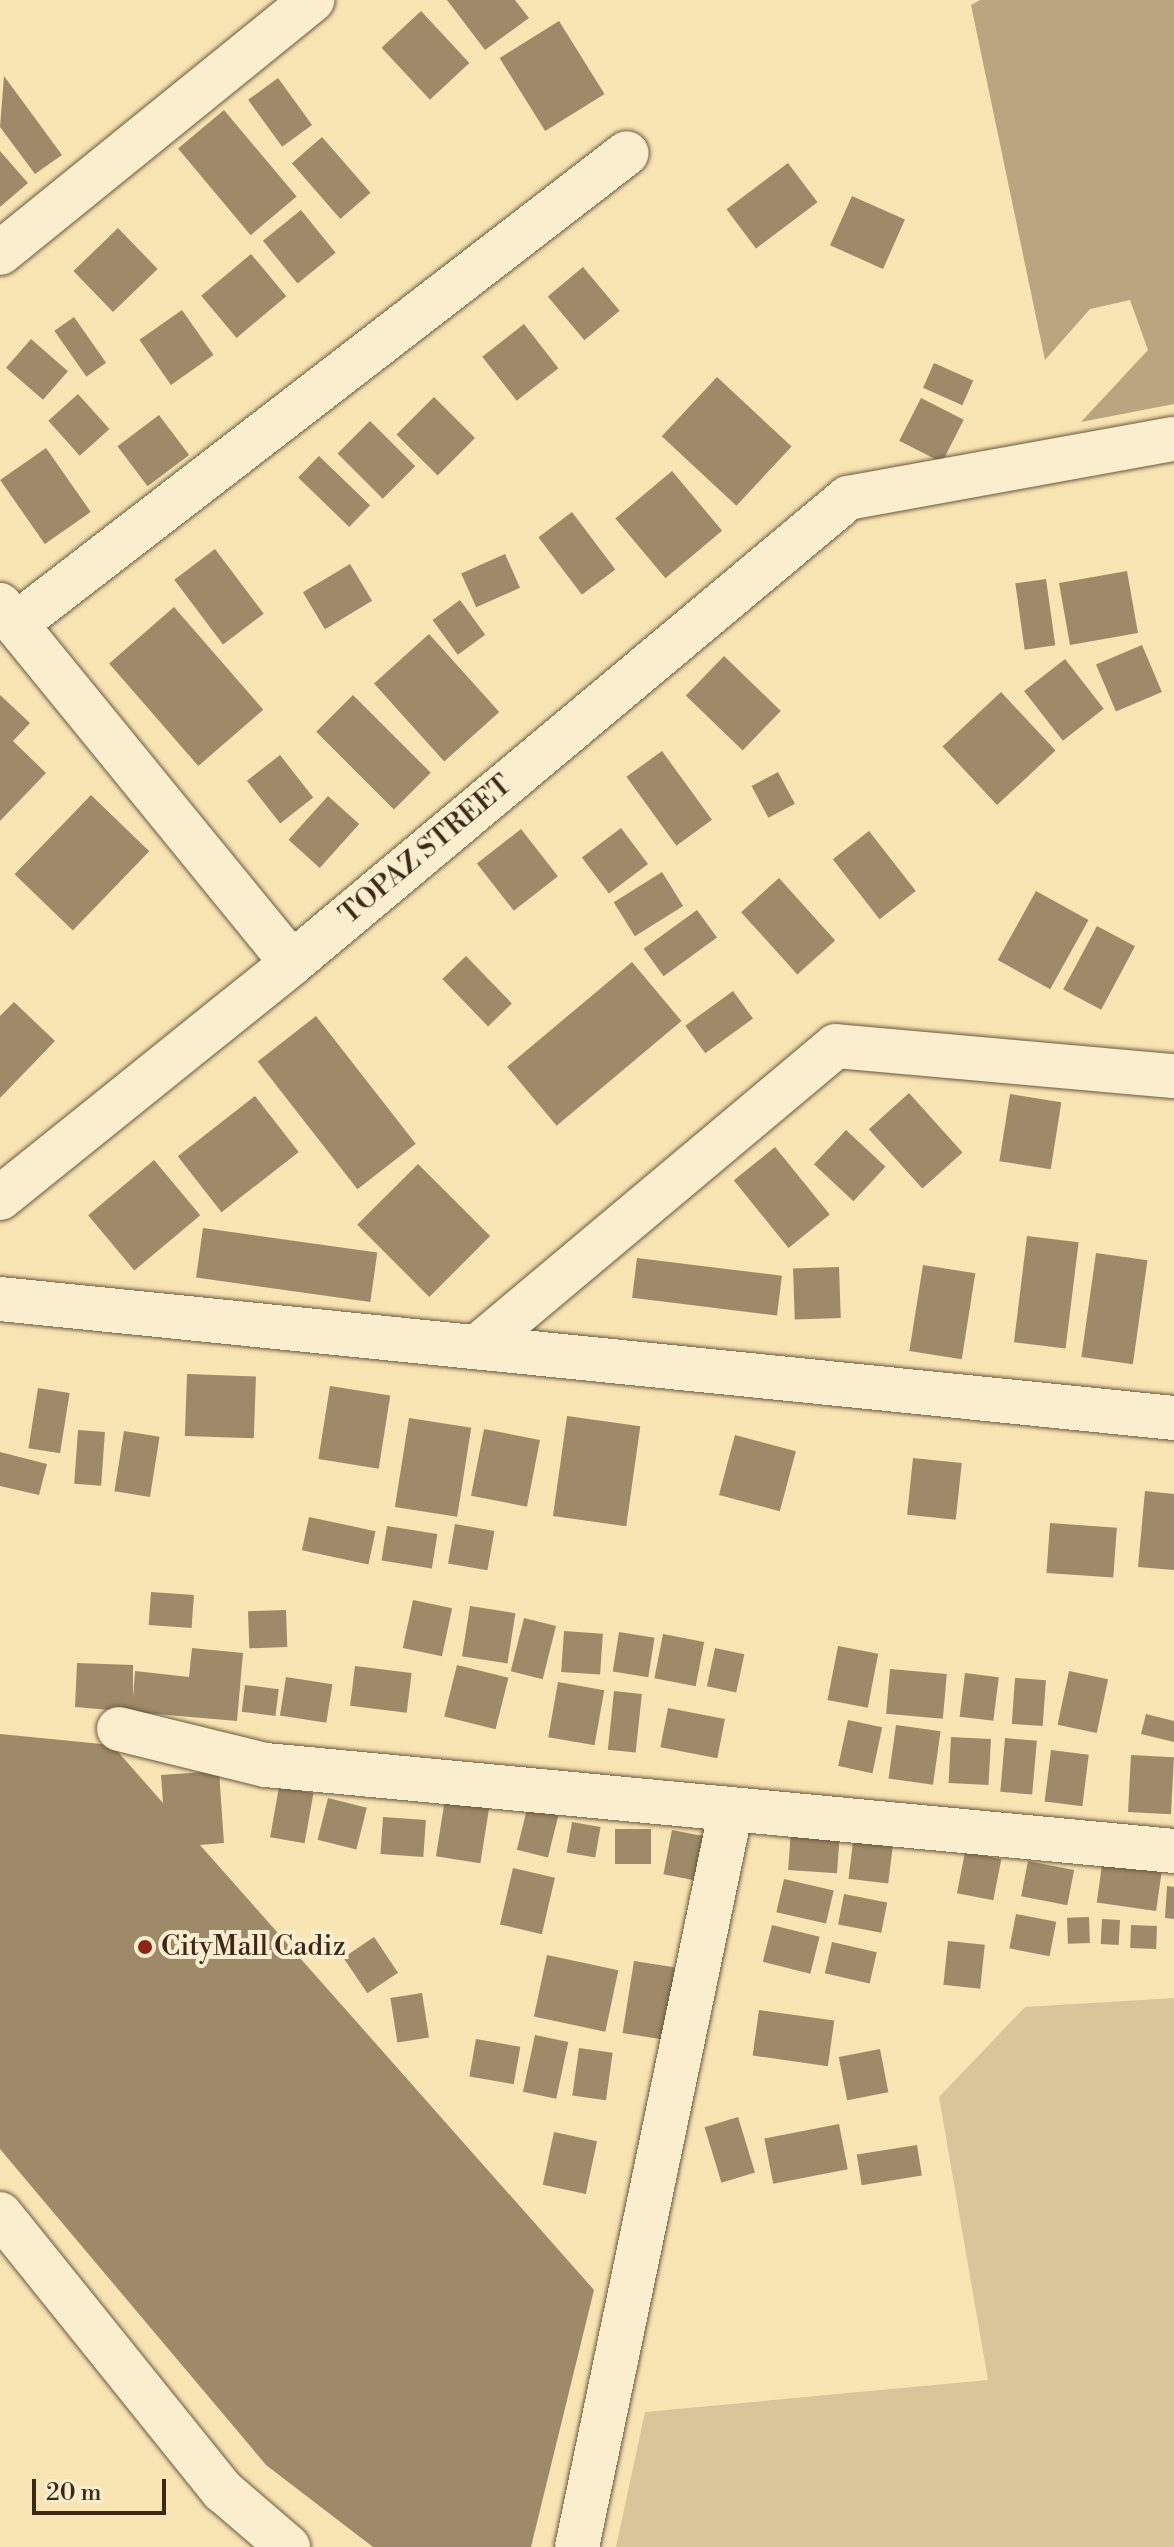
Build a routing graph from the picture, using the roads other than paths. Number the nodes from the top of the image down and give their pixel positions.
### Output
1 (312, 0) edge
2 (627, 153) dead end
3 (0, 253) edge
4 (1174, 439) edge
5 (8, 614) edge
6 (292, 963) junction
7 (1174, 1076) edge
8 (0, 1198) edge
9 (0, 1299) edge
10 (477, 1347) junction
11 (1174, 1418) edge
12 (119, 1729) dead end
13 (731, 1809) junction
14 (1174, 1851) edge
15 (0, 2214) edge
16 (288, 2547) edge
17 (577, 2547) edge

1 - 3 street
2 - 5 street
4 - 6 street, TOPAZ STREET
5 - 6 street
6 - 8 street, TOPAZ STREET
7 - 10 street
9 - 10 street
10 - 11 street
12 - 13 street
13 - 14 street
13 - 17 street
15 - 16 street

